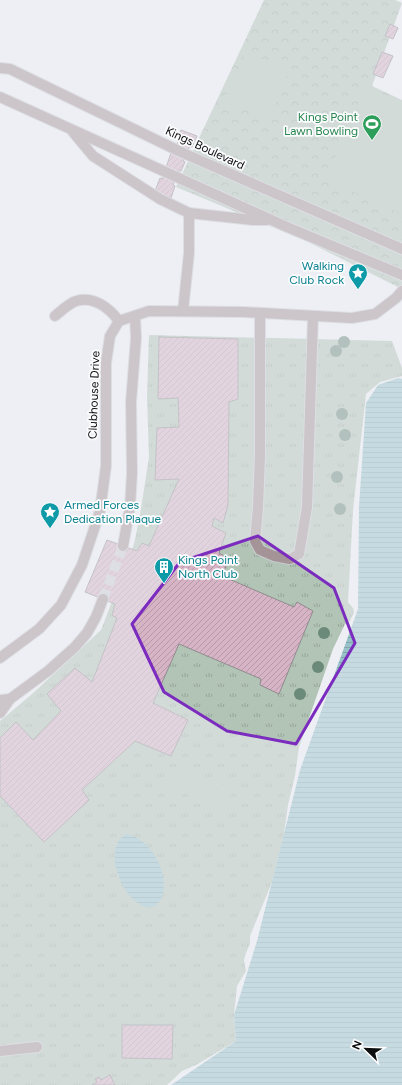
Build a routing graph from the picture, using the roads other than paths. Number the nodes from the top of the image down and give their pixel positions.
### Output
1 (0, 68) edge
2 (0, 96) edge
3 (71, 129) junction
4 (189, 214) junction
5 (271, 220) junction
6 (402, 249) edge
7 (402, 275) edge
8 (402, 291) edge
9 (183, 311) junction
10 (260, 313) junction
11 (55, 316) dead end
12 (135, 316) junction
13 (314, 316) junction
14 (119, 321) junction
15 (123, 546) tunnel mouth
16 (103, 599) tunnel mouth
17 (0, 658) edge
18 (5, 700) edge
19 (0, 713) edge
20 (37, 1047) dead end
21 (0, 1051) edge

1 - 6 street, Kings Boulevard
2 - 3 street
3 - 4 street
3 - 5 street
4 - 5 street
4 - 9 street
5 - 7 street
8 - 13 street
9 - 10 street
9 - 12 street
10 - 13 street
10 - 13 street
11 - 14 street
12 - 14 street
12 - 15 street
14 - 17 street, Clubhouse Drive
16 - 18 street
18 - 19 street
20 - 21 street

